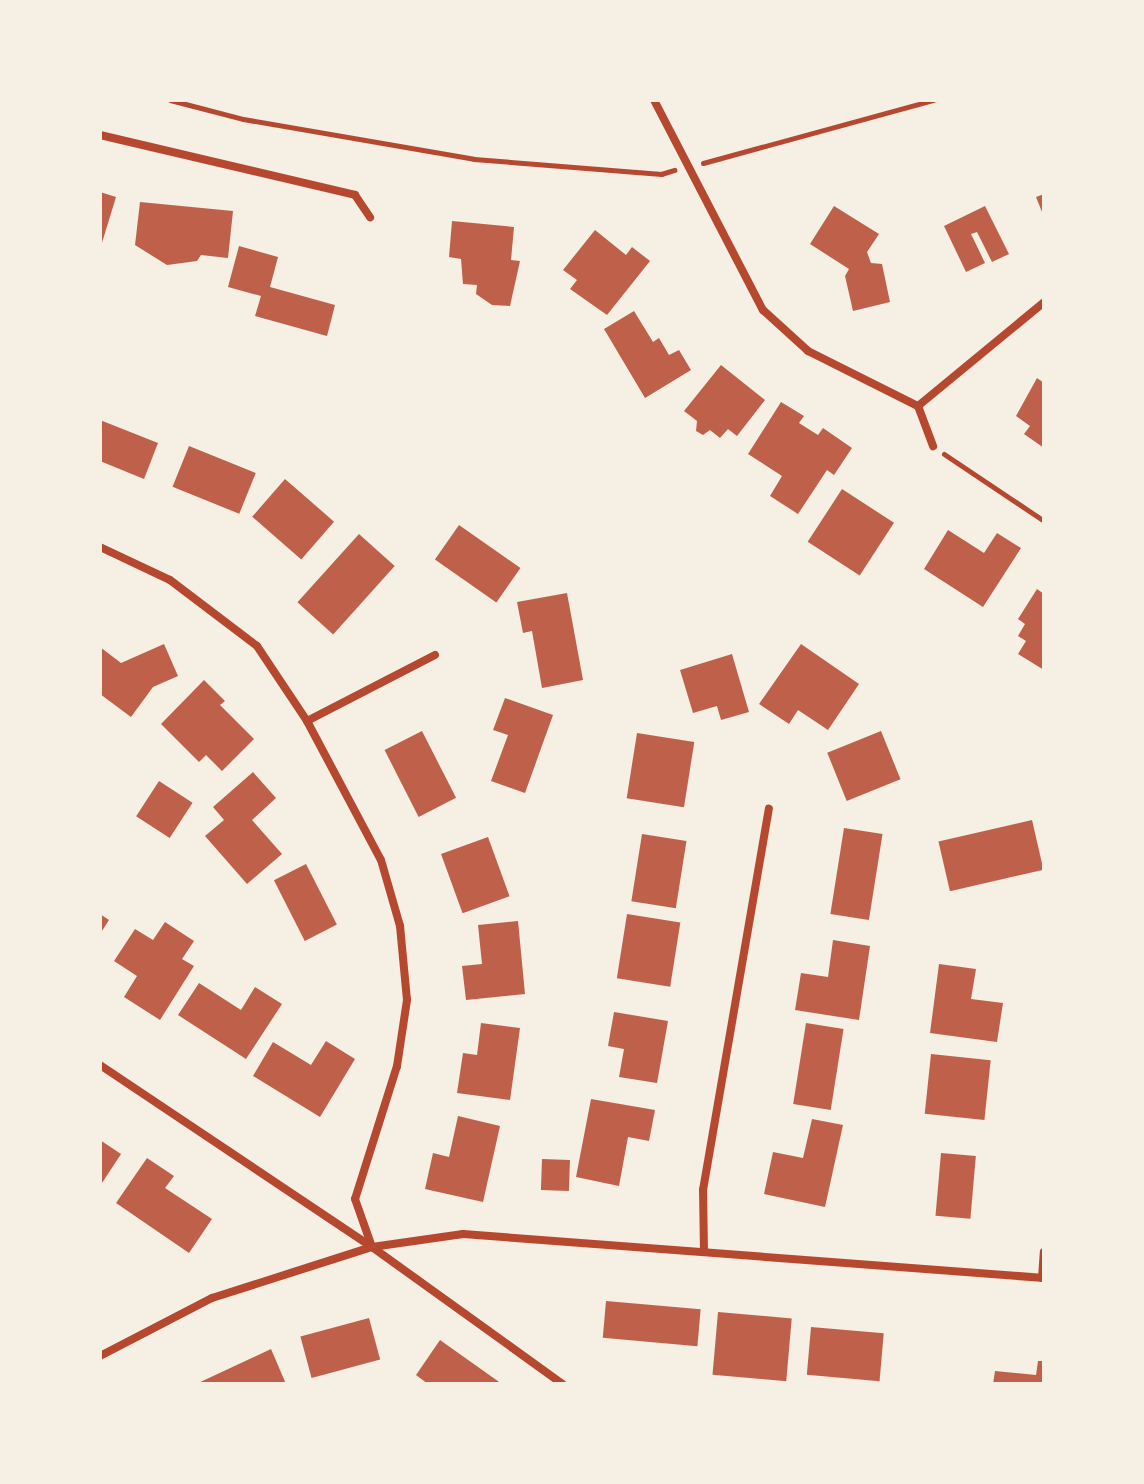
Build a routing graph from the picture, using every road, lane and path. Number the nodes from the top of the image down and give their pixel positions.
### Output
1 (170, 100) edge
2 (654, 100) edge
3 (934, 100) edge
4 (100, 135) edge
5 (690, 166) junction
6 (370, 217) dead end
7 (1044, 302) edge
8 (918, 406) junction
9 (933, 446) joint
10 (1044, 521) edge
11 (100, 547) edge
12 (435, 655) dead end
13 (307, 721) junction
14 (769, 809) dead end
15 (100, 1065) edge
16 (372, 1247) junction
17 (704, 1252) junction
18 (1044, 1252) edge
19 (1043, 1278) edge
20 (100, 1356) edge
21 (563, 1384) edge

1 - 5 path
2 - 5 street
3 - 5 path
4 - 6 street
5 - 8 street
7 - 8 street
8 - 9 street
9 - 10 path
11 - 13 street
12 - 13 street
13 - 16 street
14 - 17 street
15 - 16 street
16 - 17 street
16 - 20 street
16 - 21 street
17 - 19 street
18 - 19 street

